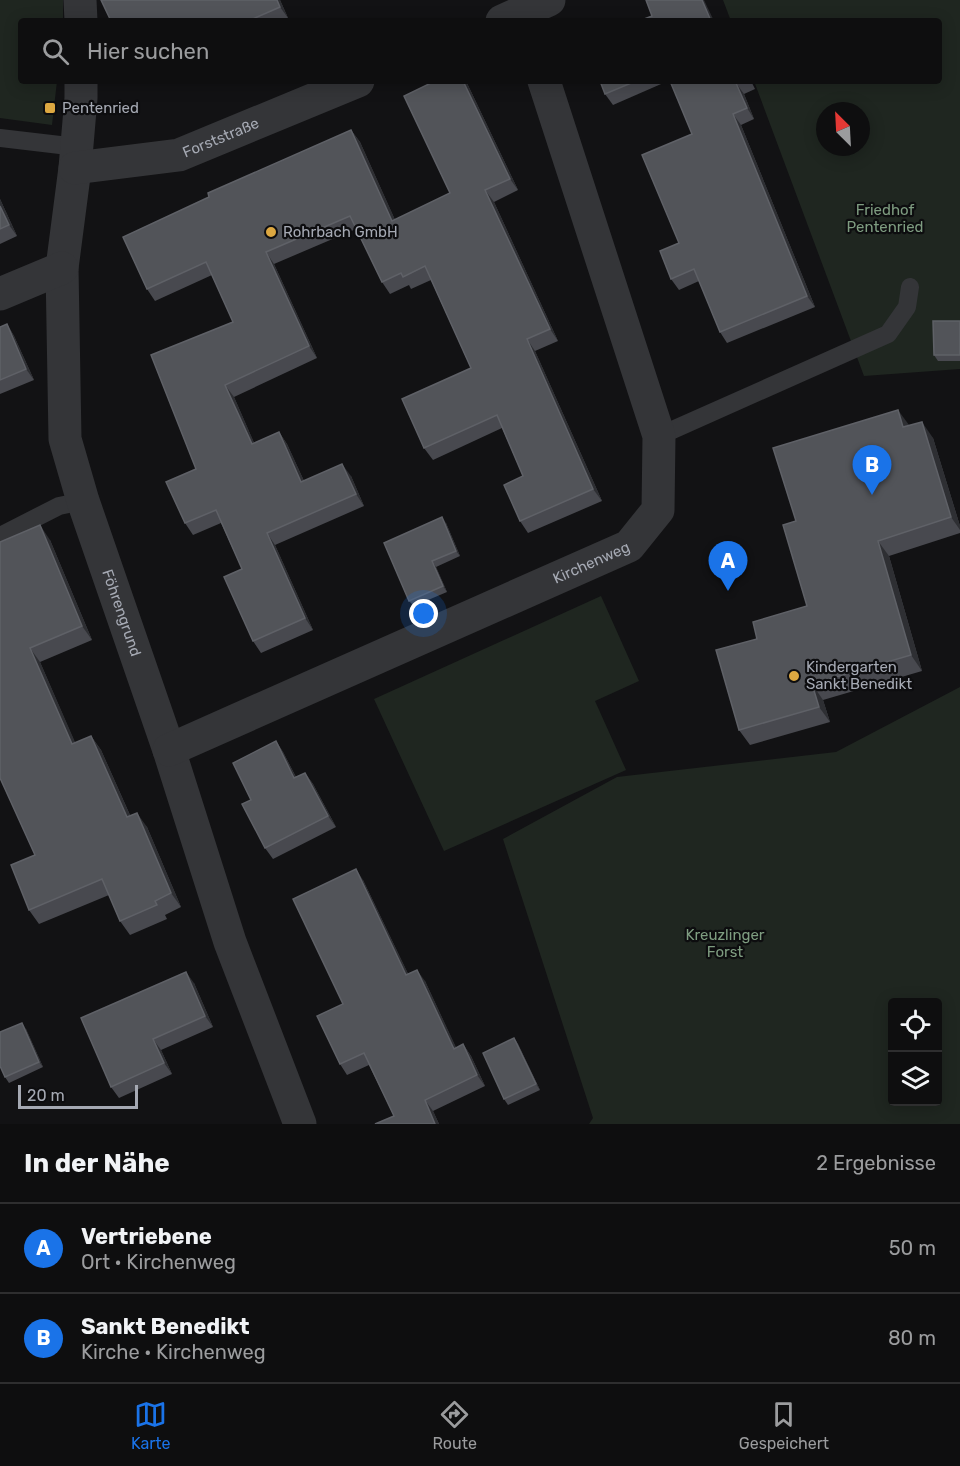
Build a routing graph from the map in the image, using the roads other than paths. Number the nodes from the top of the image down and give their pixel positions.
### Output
1 (80, 0) edge
2 (81, 18) edge
3 (81, 84) edge
4 (351, 84) edge
5 (545, 84) edge
6 (0, 138) edge
7 (76, 158) junction
8 (62, 268) junction
9 (910, 287) dead end
10 (0, 294) edge
11 (658, 436) junction
12 (83, 501) junction
13 (0, 536) edge
14 (168, 750) junction
15 (300, 1124) edge

1 - 2 street
3 - 7 street, Föhrengrund
4 - 7 street, Forststraße
5 - 11 street, Kirchenweg
6 - 7 lane
7 - 8 street, Föhrengrund
8 - 10 street
8 - 12 street, Föhrengrund
9 - 11 lane
11 - 14 street, Kirchenweg
12 - 13 lane
12 - 14 street, Föhrengrund
14 - 15 street, Föhrengrund

